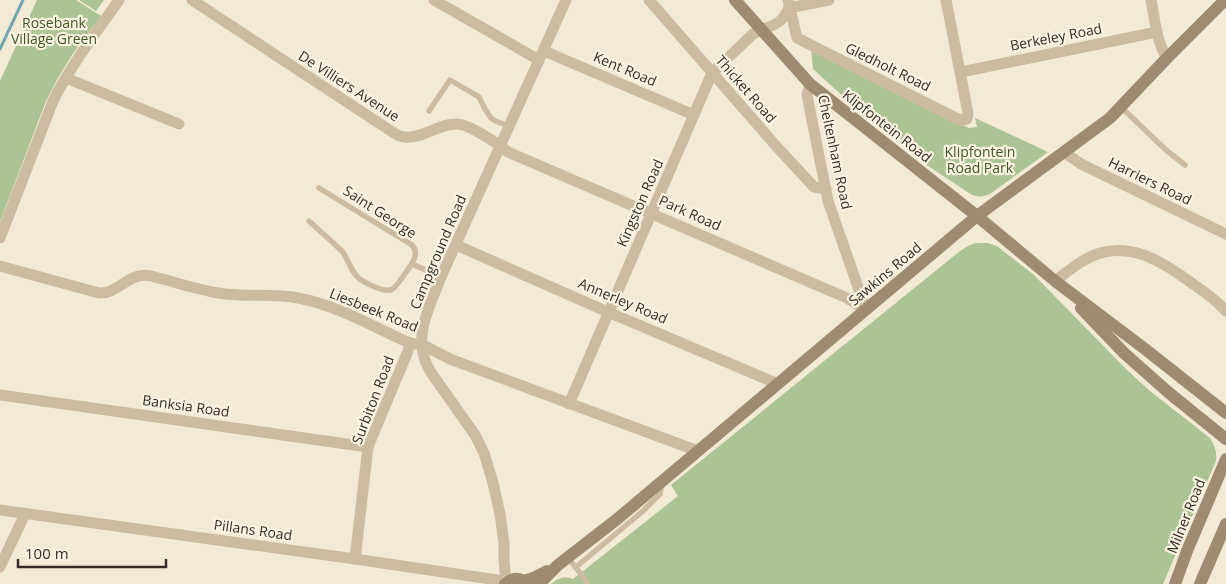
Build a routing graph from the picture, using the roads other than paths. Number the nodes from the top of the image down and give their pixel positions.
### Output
1 (119, 0) edge
2 (192, 0) edge
3 (434, 0) edge
4 (566, 0) edge
5 (650, 0) edge
6 (735, 0) edge
7 (828, 0) edge
8 (946, 0) edge
9 (1151, 0) edge
10 (1225, 0) edge
11 (789, 4) edge
12 (761, 30) junction
13 (1157, 32) junction
14 (542, 56) junction
15 (1167, 58) junction
16 (961, 72) junction
17 (712, 73) junction
18 (66, 78) junction
19 (810, 84) junction
20 (1121, 107) junction
21 (429, 111) dead end
22 (694, 115) junction
23 (179, 124) dead end
24 (509, 126) junction
25 (501, 146) junction
26 (1064, 152) junction
27 (1185, 165) dead end
28 (319, 188) dead end
29 (826, 189) junction
30 (652, 213) junction
31 (977, 216) junction
32 (309, 221) dead end
33 (1226, 234) edge
34 (0, 238) edge
35 (456, 245) junction
36 (412, 264) junction
37 (0, 266) edge
38 (441, 277) junction
39 (1055, 281) junction
40 (866, 310) junction
41 (1226, 311) edge
42 (608, 312) junction
43 (416, 343) junction
44 (778, 384) junction
45 (0, 396) edge
46 (569, 404) junction
47 (1226, 413) edge
48 (1226, 439) edge
49 (368, 446) junction
50 (698, 451) junction
51 (1226, 459) edge
52 (0, 510) edge
53 (25, 514) junction
54 (1226, 524) edge
55 (504, 543) junction
56 (355, 559) junction
57 (567, 563) junction
58 (0, 567) edge
59 (524, 581) edge
60 (504, 584) edge
61 (539, 584) edge
62 (587, 584) edge
63 (1175, 584) edge
64 (1200, 584) edge

1 - 18 street
2 - 25 street, De Villiers Avenue
3 - 14 street, Kent Road
4 - 14 street, Campground Road
5 - 17 street, Thicket Road
6 - 12 main road, Klipfontein Road
7 - 11 street
8 - 16 street
9 - 13 street
10 - 15 main road, Sawkins Road
11 - 12 street, Kingston Road
11 - 16 street, Gledholt Road
12 - 17 street, Kingston Road
12 - 19 main road, Klipfontein Road
13 - 15 street
13 - 16 street, Berkeley Road
14 - 22 street, Kent Road
14 - 24 street, Campground Road
15 - 20 main road, Sawkins Road
17 - 22 street, Kingston Road
17 - 29 street, Thicket Road
18 - 23 street
18 - 34 street
19 - 29 street, Cheltenham Road
19 - 31 main road, Klipfontein Road
20 - 26 main road, Sawkins Road
20 - 27 lane
21 - 24 lane
22 - 30 street, Kingston Road
24 - 25 street, Campground Road
25 - 30 street, Park Road
25 - 35 street, Campground Road
26 - 31 main road, Sawkins Road
26 - 33 street, Harriers Road
28 - 36 lane, Saint George
29 - 40 street, Cheltenham Road
30 - 40 street, Park Road
30 - 42 street, Kingston Road
31 - 39 main road, Klipfontein Road
31 - 40 main road, Sawkins Road
32 - 36 lane
35 - 38 street, Campground Road
35 - 42 street, Annerley Road
36 - 38 lane
37 - 43 street, Liesbeek Road
38 - 43 street, Campground Road
39 - 41 street
39 - 47 main road, Klipfontein Road
39 - 48 main road, Klipfontein Road
40 - 44 main road, Sawkins Road
42 - 44 street, Annerley Road
42 - 46 street, Kingston Road
43 - 46 street, Liesbeek Road
43 - 49 street, Surbiton Road
43 - 55 street, Campground Road
44 - 50 main road, Sawkins Road
45 - 49 street, Banksia Road
46 - 50 street, Liesbeek Road
49 - 56 street, Surbiton Road
50 - 57 main road, Sawkins Road
51 - 63 main road, Milner Road
52 - 53 street, Pillans Road
53 - 56 street, Pillans Road
53 - 58 street
54 - 64 main road
55 - 59 street, Campground Road
55 - 60 street, Campground Road
56 - 60 street, Pillans Road
57 - 59 main road, Sawkins Road
57 - 61 main road, Sawkins Road
57 - 62 lane
59 - 60 main road, Sawkins Road

